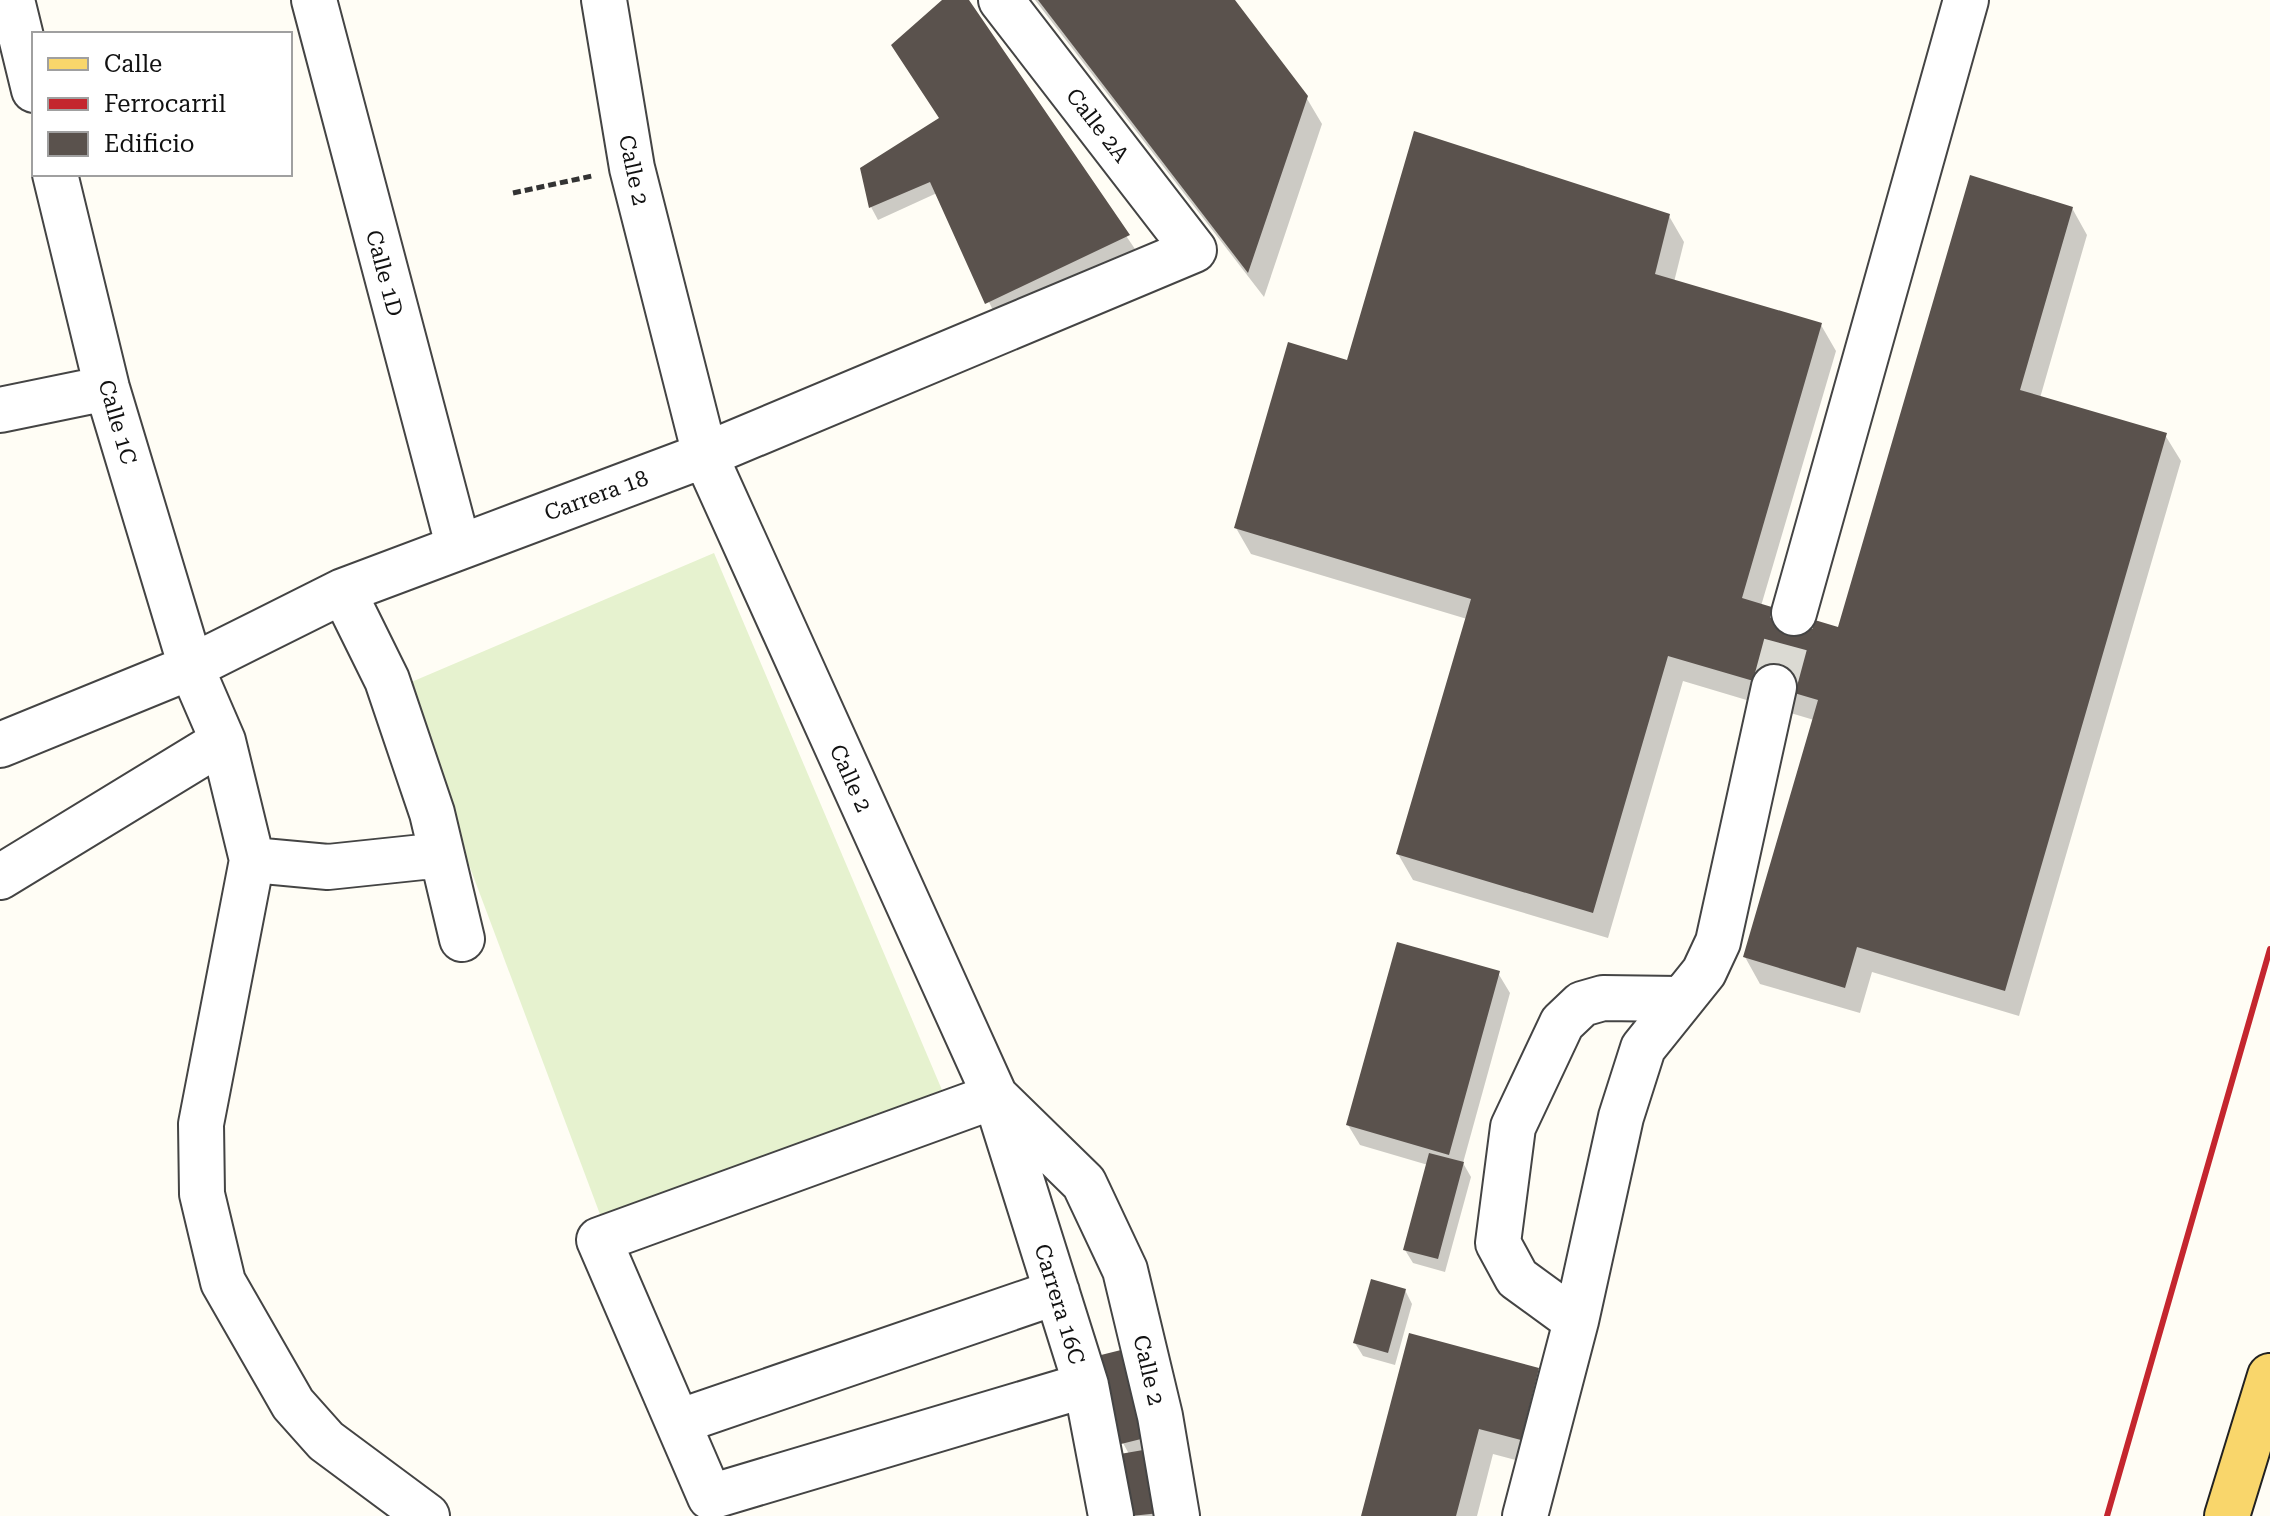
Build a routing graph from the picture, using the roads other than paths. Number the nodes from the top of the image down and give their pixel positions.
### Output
1 (12, 0) edge
2 (314, 0) edge
3 (604, 0) edge
4 (1001, 0) edge
5 (1966, 0) edge
6 (32, 82) edge
7 (55, 176) edge
8 (1194, 250) joint
9 (107, 388) junction
10 (0, 410) edge
11 (705, 455) junction
12 (458, 545) junction
13 (343, 591) junction
14 (1794, 613) tunnel mouth
15 (191, 667) junction
16 (1774, 687) tunnel mouth
17 (223, 741) junction
18 (0, 745) edge
19 (442, 855) junction
20 (252, 860) junction
21 (0, 877) edge
22 (462, 939) dead end
23 (1679, 999) junction
24 (995, 1096) junction
25 (1057, 1292) junction
26 (1576, 1321) junction
27 (2270, 1376) edge
28 (1086, 1385) junction
29 (678, 1422) junction
30 (427, 1516) edge
31 (1111, 1516) edge
32 (1177, 1516) edge
33 (1525, 1516) edge
34 (2227, 1516) edge

1 - 6 street
2 - 12 street, Calle 1D
3 - 11 street, Calle 2
4 - 8 street, Calle 2A
5 - 14 street
7 - 9 street, Calle 1C
8 - 11 street, Carrera 18
9 - 10 street
9 - 15 street, Calle 1C
11 - 12 street, Carrera 18
11 - 24 street, Calle 2
12 - 13 street, Carrera 18
13 - 15 street, Carrera 18
13 - 19 street
15 - 17 street, Calle 1C
15 - 18 street, Carrera 18
16 - 23 street
17 - 20 street, Calle 1C
17 - 21 street
19 - 20 street
19 - 22 street
20 - 30 street
23 - 26 street
23 - 26 street
24 - 25 street, Carrera 16C
24 - 29 street
24 - 32 street, Calle 2
25 - 28 street, Carrera 16C
25 - 29 street
26 - 33 street
27 - 34 main road
28 - 29 street
28 - 31 street, Carrera 16C

